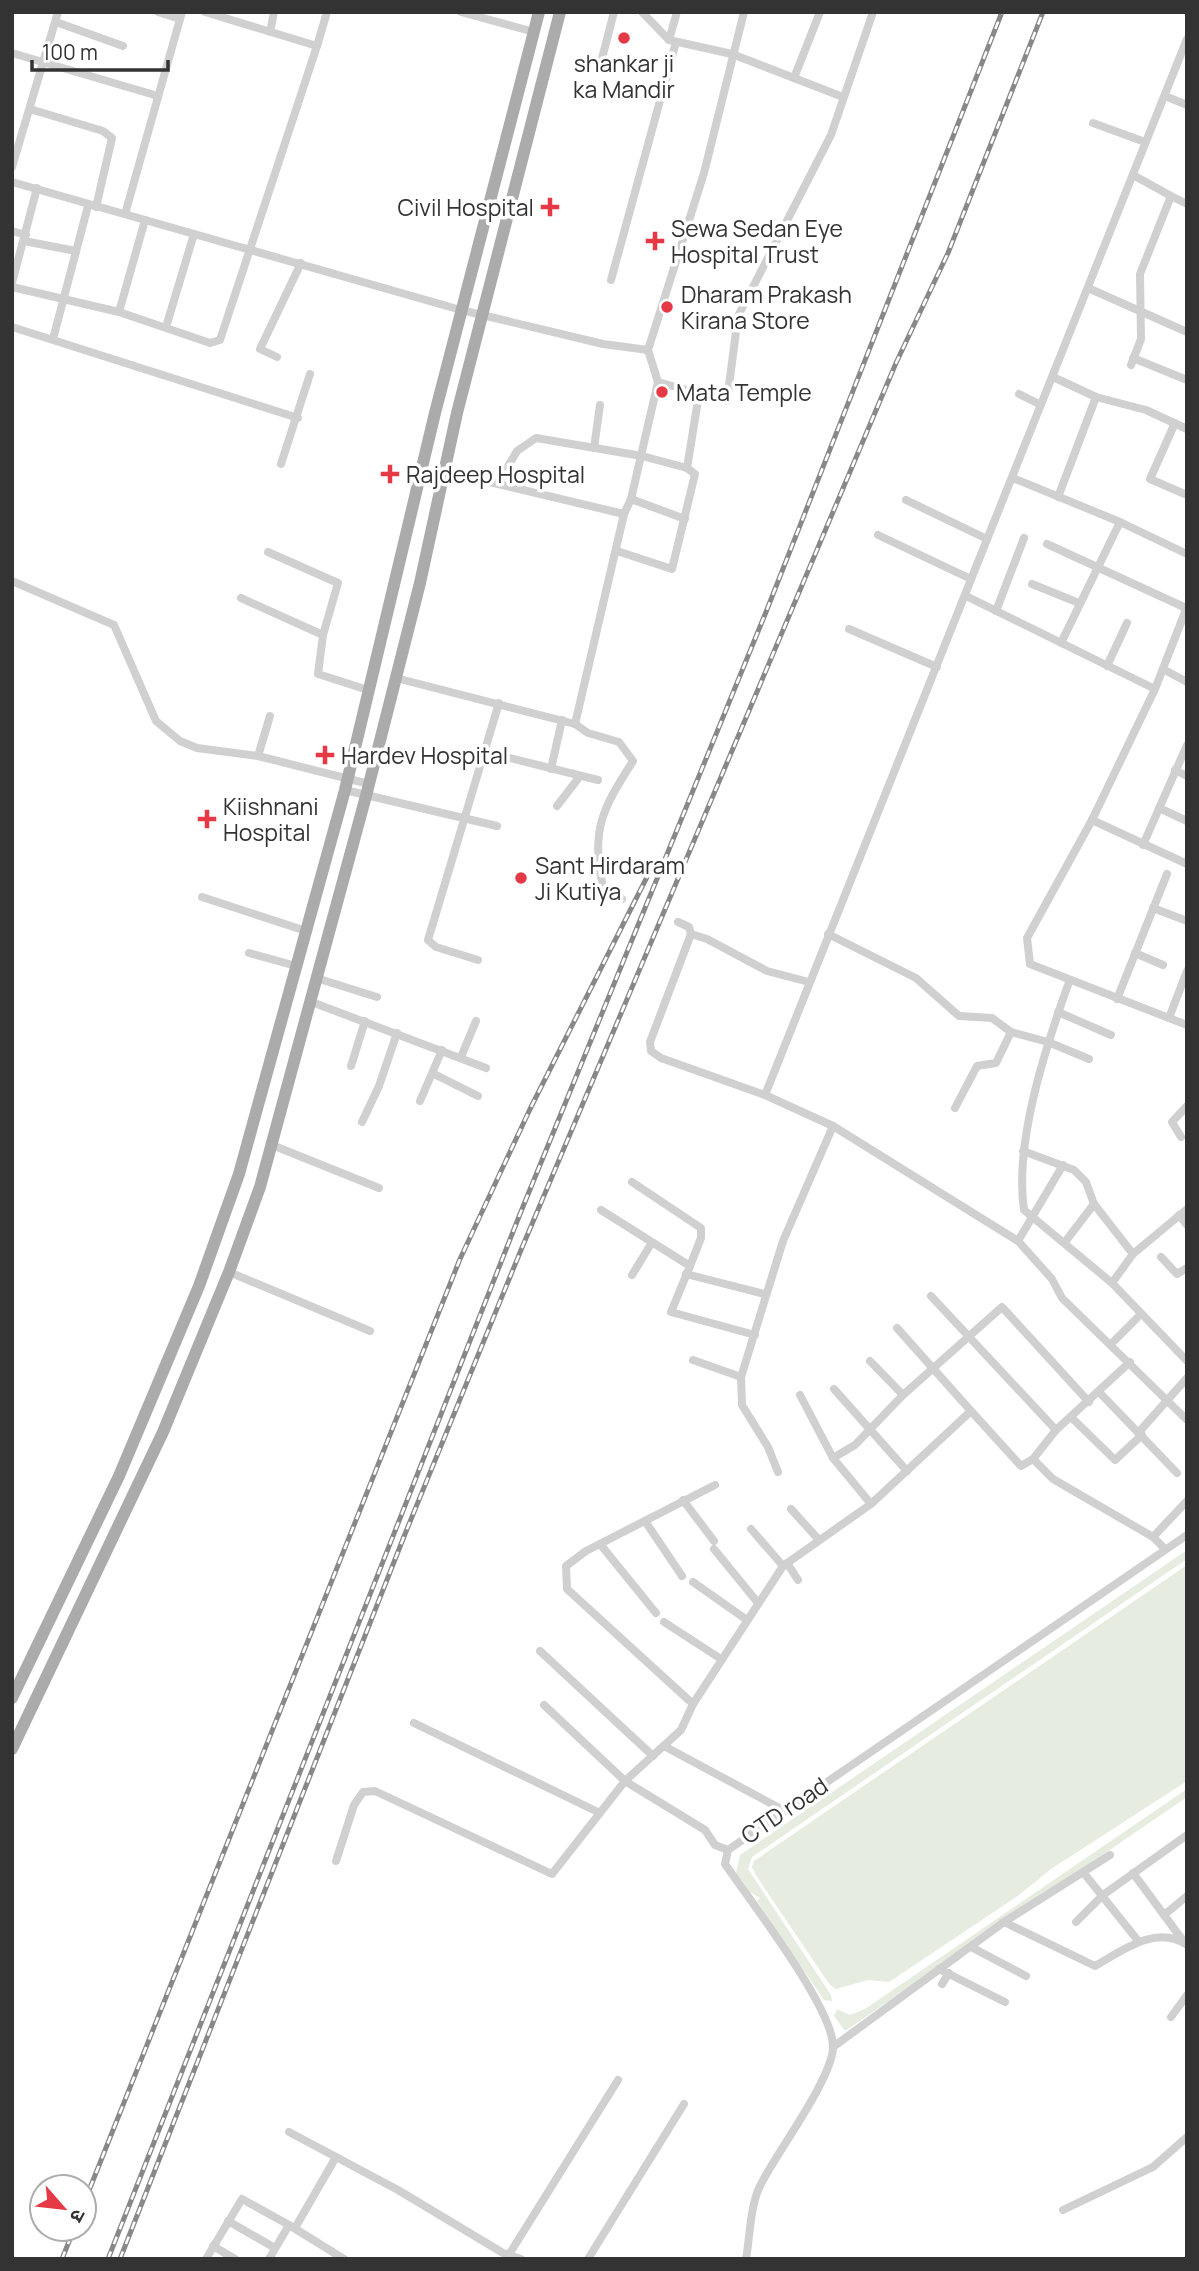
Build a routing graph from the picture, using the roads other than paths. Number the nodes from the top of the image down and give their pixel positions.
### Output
1 (58, 12) edge
2 (158, 12) edge
3 (205, 12) edge
4 (274, 12) edge
5 (327, 12) edge
6 (461, 12) edge
7 (539, 12) edge
8 (560, 12) edge
9 (614, 12) edge
10 (642, 12) edge
11 (677, 12) edge
12 (744, 12) edge
13 (820, 12) edge
14 (873, 12) edge
15 (478, 15) edge
16 (181, 16) edge
17 (56, 22) junction
18 (270, 32) junction
19 (534, 32) junction
20 (1187, 39) edge
21 (672, 41) junction
22 (123, 46) dead end
23 (317, 46) junction
24 (12, 53) edge
25 (732, 54) junction
26 (43, 62) junction
27 (599, 70) dead end
28 (794, 78) junction
29 (158, 96) junction
30 (1165, 96) junction
31 (843, 97) junction
32 (1187, 104) edge
33 (30, 109) junction
34 (1093, 123) dead end
35 (1145, 142) junction
36 (12, 167) edge
37 (1133, 175) junction
38 (12, 182) edge
39 (37, 188) junction
40 (1171, 196) junction
41 (1187, 204) edge
42 (92, 207) junction
43 (125, 214) junction
44 (145, 220) junction
45 (12, 231) edge
46 (194, 234) junction
47 (25, 238) junction
48 (250, 249) junction
49 (76, 251) junction
50 (15, 260) edge
51 (301, 263) junction
52 (611, 280) dead end
53 (12, 285) edge
54 (1088, 288) junction
55 (62, 299) junction
56 (1140, 309) junction
57 (461, 310) junction
58 (119, 312) junction
59 (483, 314) junction
60 (12, 327) edge
61 (166, 327) junction
62 (1187, 332) edge
63 (53, 339) junction
64 (648, 351) junction
65 (277, 357) dead end
66 (310, 374) dead end
67 (1053, 377) junction
68 (1187, 380) edge
69 (658, 382) junction
70 (699, 394) junction
71 (1019, 394) dead end
72 (1096, 397) junction
73 (600, 405) dead end
74 (1041, 405) junction
75 (298, 418) junction
76 (1175, 423) junction
77 (1187, 429) edge
78 (594, 447) junction
79 (642, 456) junction
80 (281, 464) dead end
81 (688, 468) junction
82 (443, 471) junction
83 (1013, 478) junction
84 (499, 482) junction
85 (1186, 493) edge
86 (1058, 497) junction
87 (631, 499) junction
88 (906, 500) dead end
89 (624, 513) junction
90 (685, 519) junction
91 (1120, 522) junction
92 (878, 535) dead end
93 (1024, 538) dead end
94 (987, 539) junction
95 (1187, 542) edge
96 (1047, 544) dead end
97 (617, 551) junction
98 (268, 552) dead end
99 (1184, 553) edge
100 (1099, 567) junction
101 (971, 579) junction
102 (12, 582) edge
103 (1032, 584) dead end
104 (966, 596) junction
105 (241, 598) dead end
106 (1079, 603) junction
107 (1186, 607) edge
108 (996, 611) junction
109 (1127, 623) dead end
110 (849, 629) dead end
111 (323, 635) junction
112 (1061, 643) junction
113 (1107, 666) junction
114 (937, 667) junction
115 (1163, 669) junction
116 (396, 678) junction
117 (1187, 682) edge
118 (1155, 689) junction
119 (368, 690) junction
120 (499, 704) junction
121 (270, 716) dead end
122 (562, 720) junction
123 (575, 724) junction
124 (1187, 745) edge
125 (486, 752) junction
126 (258, 756) junction
127 (551, 769) junction
128 (1175, 770) junction
129 (580, 776) junction
130 (1187, 776) edge
131 (598, 780) dead end
132 (346, 784) junction
133 (367, 790) junction
134 (557, 807) dead end
135 (1159, 808) junction
136 (466, 817) junction
137 (1091, 820) junction
138 (1187, 821) edge
139 (497, 826) dead end
140 (1143, 845) junction
141 (1187, 864) edge
142 (1167, 874) dead end
143 (202, 897) dead end
144 (622, 899) dead end
145 (1153, 908) junction
146 (1187, 921) edge
147 (678, 922) dead end
148 (306, 931) junction
149 (691, 934) junction
150 (828, 934) junction
151 (249, 953) dead end
152 (1135, 953) junction
153 (478, 960) dead end
154 (1163, 965) dead end
155 (296, 966) junction
156 (1187, 971) edge
157 (316, 978) junction
158 (809, 982) junction
159 (1069, 982) junction
160 (377, 997) dead end
161 (1117, 999) junction
162 (309, 1001) junction
163 (1058, 1013) junction
164 (1169, 1018) junction
165 (365, 1021) junction
166 (476, 1021) dead end
167 (1187, 1025) edge
168 (1011, 1032) junction
169 (397, 1033) junction
170 (1111, 1035) dead end
171 (1048, 1042) junction
172 (442, 1050) junction
173 (461, 1057) junction
174 (1088, 1059) dead end
175 (351, 1066) dead end
176 (486, 1068) dead end
177 (434, 1074) junction
178 (765, 1095) junction
179 (478, 1096) dead end
180 (421, 1101) dead end
181 (1187, 1106) edge
182 (955, 1108) dead end
183 (362, 1122) dead end
184 (833, 1126) junction
185 (1185, 1140) edge
186 (272, 1145) junction
187 (1024, 1151) junction
188 (1063, 1165) junction
189 (632, 1182) dead end
190 (379, 1188) dead end
191 (1094, 1204) junction
192 (1187, 1209) edge
193 (601, 1210) dead end
194 (1179, 1215) junction
195 (1030, 1217) junction
196 (1187, 1224) edge
197 (1018, 1241) junction
198 (1065, 1242) junction
199 (651, 1244) junction
200 (1133, 1254) junction
201 (1161, 1257) dead end
202 (1187, 1268) edge
203 (688, 1270) junction
204 (229, 1272) junction
205 (632, 1275) dead end
206 (1112, 1283) junction
207 (764, 1294) junction
208 (931, 1296) dead end
209 (1140, 1315) junction
210 (897, 1328) dead end
211 (370, 1331) dead end
212 (755, 1335) junction
213 (968, 1335) junction
214 (1111, 1343) junction
215 (692, 1360) dead end
216 (870, 1361) dead end
217 (1187, 1361) edge
218 (1130, 1362) junction
219 (933, 1367) junction
220 (741, 1377) junction
221 (1187, 1378) edge
222 (834, 1389) dead end
223 (1099, 1392) junction
224 (800, 1395) dead end
225 (903, 1395) junction
226 (1167, 1399) junction
227 (1088, 1402) junction
228 (971, 1411) junction
229 (1071, 1417) junction
230 (1187, 1420) edge
231 (871, 1429) junction
232 (1056, 1430) junction
233 (1140, 1433) junction
234 (834, 1458) junction
235 (1033, 1459) junction
236 (907, 1471) junction
237 (778, 1472) dead end
238 (1177, 1473) dead end
239 (715, 1485) dead end
240 (683, 1500) junction
241 (1187, 1501) edge
242 (871, 1504) junction
243 (791, 1510) dead end
244 (645, 1521) junction
245 (751, 1530) dead end
246 (1187, 1535) edge
247 (1153, 1537) junction
248 (819, 1540) junction
249 (600, 1544) junction
250 (1165, 1549) junction
251 (785, 1564) junction
252 (682, 1576) dead end
253 (798, 1580) dead end
254 (693, 1581) dead end
255 (758, 1603) junction
256 (656, 1613) dead end
257 (747, 1620) junction
258 (664, 1622) dead end
259 (540, 1651) dead end
260 (721, 1659) junction
261 (12, 1698) edge
262 (693, 1704) junction
263 (544, 1705) dead end
264 (414, 1723) dead end
265 (663, 1746) junction
266 (12, 1749) edge
267 (653, 1756) junction
268 (625, 1781) junction
269 (783, 1810) junction
270 (600, 1813) junction
271 (1185, 1839) edge
272 (728, 1850) junction
273 (1110, 1855) dead end
274 (336, 1861) dead end
275 (1083, 1872) junction
276 (1133, 1873) junction
277 (1103, 1895) junction
278 (1187, 1896) edge
279 (1164, 1915) junction
280 (1004, 1922) junction
281 (1076, 1922) dead end
282 (1185, 1940) edge
283 (1139, 1942) junction
284 (971, 1948) junction
285 (939, 1969) junction
286 (949, 1973) junction
287 (1026, 1976) dead end
288 (942, 1984) dead end
289 (1187, 1995) edge
290 (1005, 2002) dead end
291 (1171, 2017) dead end
292 (834, 2047) junction
293 (618, 2080) dead end
294 (684, 2104) dead end
295 (289, 2132) dead end
296 (1187, 2137) edge
297 (336, 2157) junction
298 (1063, 2210) dead end
299 (228, 2221) junction
300 (292, 2227) junction
301 (214, 2246) junction
302 (273, 2255) edge
303 (504, 2255) edge
304 (206, 2259) edge
305 (234, 2259) edge
306 (344, 2259) edge
307 (521, 2259) edge
308 (588, 2259) edge
309 (746, 2259) edge

1 - 17 street
2 - 16 street
3 - 18 street
4 - 18 street
5 - 23 street
6 - 15 street
7 - 19 main road
8 - 59 main road
9 - 27 street
10 - 21 street
11 - 21 street
12 - 25 street
13 - 28 street
14 - 31 street
15 - 19 street
16 - 29 street
17 - 22 street
17 - 26 street
18 - 23 street
19 - 57 main road
20 - 30 street
21 - 25 street
21 - 52 street
23 - 48 street
24 - 26 street
25 - 28 street
25 - 64 street
26 - 29 street
26 - 33 street
28 - 31 street
29 - 43 street
30 - 32 street
30 - 35 street
31 - 70 street
33 - 36 street
33 - 42 street
34 - 35 street
35 - 37 street
37 - 40 street
37 - 54 street
38 - 39 street
39 - 42 street
39 - 47 street
40 - 41 street
40 - 56 street
42 - 43 street
42 - 49 street
43 - 44 street
44 - 46 street
44 - 58 street
45 - 47 street
46 - 48 street
46 - 61 street
47 - 49 street
47 - 50 street
48 - 51 street
48 - 61 street
49 - 55 street
50 - 53 street
51 - 57 street
51 - 65 street
53 - 55 street
54 - 56 street
54 - 67 street
55 - 58 street
55 - 63 street
56 - 62 street
56 - 68 street
57 - 59 street
57 - 119 main road
58 - 61 street
59 - 64 street
59 - 82 main road
60 - 63 street
63 - 75 street
64 - 69 street
66 - 75 street
67 - 72 street
67 - 74 street
69 - 70 street
69 - 79 street
70 - 81 street
71 - 74 street
72 - 76 street
72 - 86 street
73 - 78 street
74 - 83 street
75 - 80 street
76 - 77 street
76 - 85 street
78 - 79 street
78 - 84 street
79 - 81 street
79 - 87 street
81 - 90 street
82 - 84 street
82 - 116 main road
83 - 86 street
83 - 94 street
84 - 89 street
86 - 91 street
87 - 89 street
87 - 90 street
88 - 94 street
89 - 97 street
90 - 97 street
91 - 99 street
91 - 100 street
92 - 101 street
93 - 108 street
94 - 101 street
95 - 99 street
96 - 100 street
97 - 123 street
98 - 111 street
100 - 106 street
100 - 107 street
101 - 104 street
102 - 126 street
103 - 106 street
104 - 108 street
104 - 114 street
105 - 111 street
106 - 112 street
107 - 115 street
108 - 112 street
109 - 113 street
110 - 114 street
111 - 119 street
112 - 113 street
113 - 118 street
114 - 150 street
115 - 117 street
115 - 118 street
116 - 120 street
116 - 133 main road
118 - 137 street
119 - 132 main road
120 - 122 street
120 - 125 street
121 - 126 street
122 - 123 street
122 - 127 street
123 - 144 street
124 - 128 street
125 - 127 street
125 - 136 street
126 - 132 street
127 - 129 street
128 - 130 street
128 - 135 street
129 - 131 street
129 - 134 street
132 - 133 street
132 - 148 main road
133 - 136 street
133 - 157 main road
135 - 138 street
135 - 140 street
136 - 139 street
136 - 153 street
137 - 140 street
137 - 159 street
140 - 141 street
142 - 145 street
143 - 148 street
145 - 146 street
145 - 152 street
147 - 149 street
148 - 155 main road
149 - 158 street
149 - 178 street
150 - 158 street
150 - 168 street
151 - 155 street
152 - 154 street
152 - 161 street
155 - 261 main road
156 - 164 street
157 - 160 street
157 - 162 main road
158 - 178 street
159 - 161 street
159 - 163 street
161 - 164 street
162 - 165 street
162 - 186 main road
163 - 170 street
163 - 171 street
164 - 167 street
165 - 169 street
165 - 175 street
166 - 173 street
168 - 171 street
168 - 182 street
169 - 172 street
169 - 183 street
171 - 174 street
171 - 187 street
172 - 173 street
172 - 177 street
173 - 176 street
177 - 179 street
177 - 180 street
178 - 184 street
181 - 185 street
184 - 197 street
184 - 207 street
186 - 190 street
186 - 204 main road
187 - 188 street
187 - 195 street
188 - 191 street
188 - 195 street
189 - 203 street
191 - 198 street
191 - 200 street
192 - 194 street
193 - 199 street
194 - 196 street
194 - 200 street
195 - 197 street
195 - 198 street
197 - 214 street
198 - 206 street
199 - 203 street
199 - 205 street
200 - 206 street
201 - 202 street
203 - 207 street
203 - 212 street
204 - 211 street
204 - 266 main road
206 - 209 street
207 - 212 street
208 - 213 street
209 - 214 street
209 - 217 street
210 - 219 street
212 - 220 street
213 - 219 street
213 - 227 street
213 - 232 street
214 - 218 street
215 - 220 street
216 - 225 street
218 - 223 street
218 - 226 street
219 - 225 street
219 - 228 street
220 - 237 street
221 - 226 street
222 - 231 street
223 - 227 street
223 - 233 street
224 - 234 street
225 - 231 street
226 - 230 street
226 - 233 street
227 - 229 street
228 - 235 street
228 - 236 street
229 - 232 street
229 - 233 street
231 - 234 street
231 - 236 street
232 - 235 street
233 - 238 street
234 - 242 street
235 - 247 street
236 - 242 street
239 - 240 street
240 - 244 street
240 - 255 street
241 - 247 street
242 - 248 street
243 - 248 street
244 - 249 street
244 - 252 street
245 - 251 street
246 - 250 street, CTD road
247 - 250 street
248 - 251 street
249 - 256 street
249 - 262 street
250 - 269 street, CTD road
251 - 253 street
251 - 255 street
254 - 257 street
255 - 257 street
257 - 260 street
258 - 260 street
259 - 267 street
260 - 262 street
262 - 265 street
263 - 268 street
264 - 270 street
265 - 267 street
265 - 269 street
267 - 268 street
268 - 270 street
268 - 272 street
269 - 272 street, CTD road
270 - 274 street
271 - 276 street
272 - 292 street, CTD road
273 - 275 street
275 - 277 street
275 - 280 street
276 - 277 street
276 - 279 street
277 - 281 street
277 - 283 street
278 - 279 street
279 - 282 street
280 - 283 street
280 - 284 street
282 - 283 street
284 - 285 street
284 - 287 street
285 - 286 street
285 - 292 street
286 - 288 street
286 - 290 street
289 - 291 street
292 - 309 street
293 - 303 street
294 - 308 street
295 - 297 street
296 - 298 street
297 - 300 street
297 - 303 street
299 - 300 street
299 - 301 street
299 - 302 street
300 - 302 street
300 - 306 street
301 - 304 street
301 - 305 street
303 - 307 street

